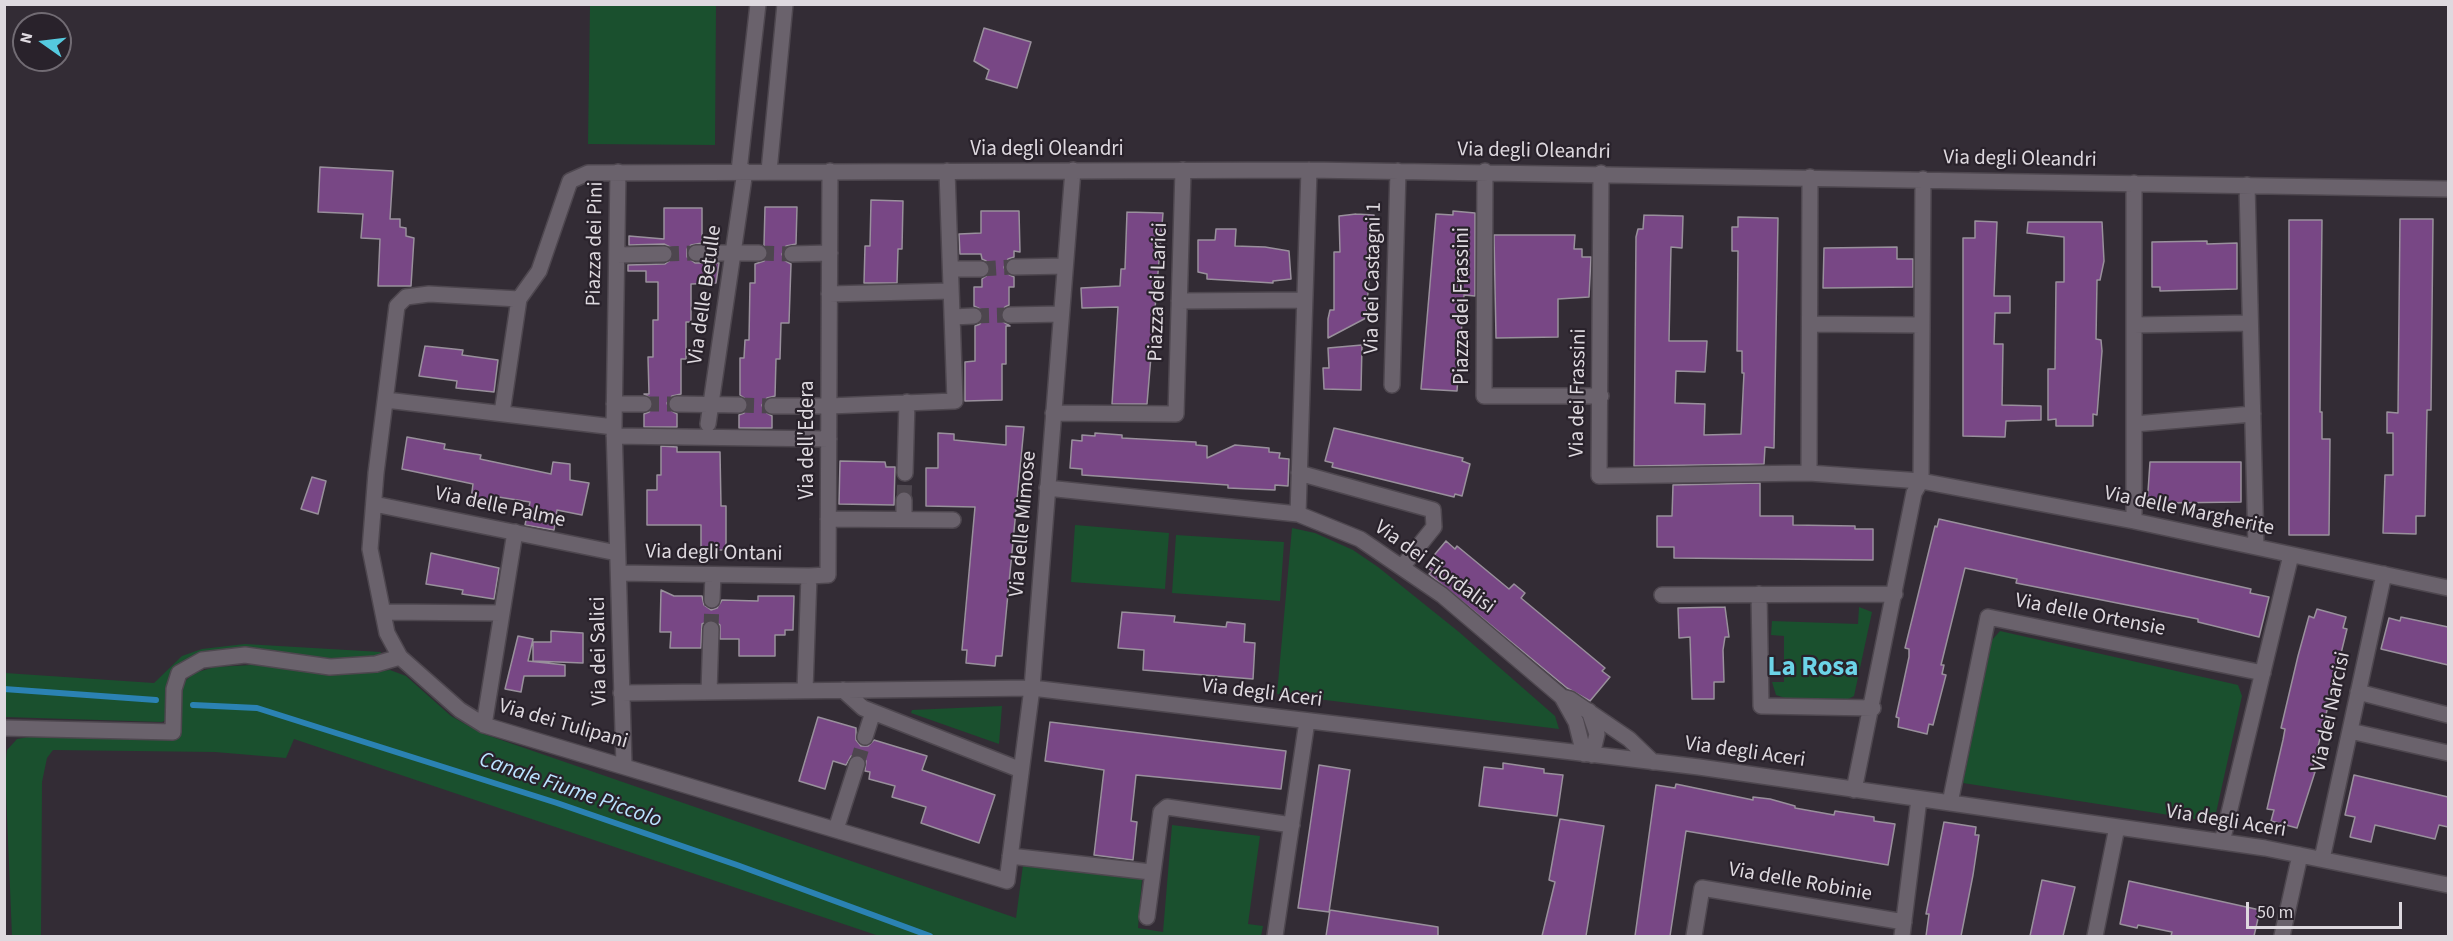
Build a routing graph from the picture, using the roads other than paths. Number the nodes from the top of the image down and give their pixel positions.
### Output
1 (758, 4) edge
2 (785, 4) edge
3 (1073, 170) junction
4 (1183, 170) junction
5 (1309, 170) junction
6 (742, 171) junction
7 (769, 171) junction
8 (830, 171) junction
9 (947, 171) junction
10 (1398, 171) junction
11 (1485, 171) junction
12 (618, 172) junction
13 (1601, 174) junction
14 (1810, 177) junction
15 (1923, 179) junction
16 (2134, 183) junction
17 (2247, 185) junction
18 (2448, 189) edge
19 (733, 253) junction
20 (759, 253) tunnel mouth
21 (830, 253) junction
22 (664, 254) tunnel mouth
23 (696, 254) tunnel mouth
24 (792, 254) tunnel mouth
25 (617, 255) junction
26 (1065, 266) junction
27 (1014, 267) tunnel mouth
28 (951, 269) junction
29 (981, 269) tunnel mouth
30 (951, 291) junction
31 (829, 294) junction
32 (519, 299) junction
33 (1304, 300) junction
34 (1179, 301) junction
35 (1061, 314) junction
36 (1010, 315) tunnel mouth
37 (974, 316) tunnel mouth
38 (952, 317) junction
39 (2250, 323) junction
40 (1809, 324) junction
41 (2134, 325) junction
42 (1922, 326) junction
43 (1392, 385) dead end
44 (1601, 396) junction
45 (386, 400) junction
46 (907, 402) junction
47 (614, 404) junction
48 (644, 404) tunnel mouth
49 (676, 404) tunnel mouth
50 (711, 404) junction
51 (739, 405) tunnel mouth
52 (772, 406) tunnel mouth
53 (829, 406) junction
54 (502, 412) junction
55 (1053, 413) junction
56 (2253, 414) junction
57 (708, 424) dead end
58 (2134, 424) junction
59 (614, 432) junction
60 (828, 439) junction
61 (905, 473) tunnel mouth
62 (1809, 473) junction
63 (1299, 474) junction
64 (1921, 481) junction
65 (1047, 488) junction
66 (904, 500) tunnel mouth
67 (374, 504) junction
68 (1298, 514) junction
69 (828, 519) junction
70 (904, 519) junction
71 (953, 520) dead end
72 (2134, 521) junction
73 (514, 532) junction
74 (2256, 547) junction
75 (617, 553) junction
76 (2291, 555) junction
77 (1402, 567) junction
78 (619, 573) junction
79 (2384, 574) junction
80 (713, 575) junction
81 (809, 576) junction
82 (2448, 588) edge
83 (1759, 594) junction
84 (1895, 594) junction
85 (1662, 595) dead end
86 (712, 600) tunnel mouth
87 (383, 612) junction
88 (502, 613) junction
89 (711, 629) tunnel mouth
90 (400, 657) junction
91 (2264, 673) junction
92 (1032, 688) junction
93 (805, 690) junction
94 (843, 690) junction
95 (709, 692) junction
96 (2358, 692) junction
97 (621, 693) junction
98 (1562, 697) junction
99 (1873, 708) junction
100 (1589, 711) junction
101 (873, 712) junction
102 (2448, 715) edge
103 (1307, 721) junction
104 (484, 725) junction
105 (4, 728) edge
106 (2350, 731) junction
107 (865, 737) tunnel mouth
108 (2448, 753) edge
109 (1588, 754) junction
110 (1653, 762) junction
111 (624, 765) junction
112 (857, 765) tunnel mouth
113 (1021, 771) junction
114 (1854, 790) junction
115 (1919, 799) junction
116 (1950, 803) junction
117 (1292, 825) junction
118 (2117, 827) junction
119 (836, 829) junction
120 (2222, 842) junction
121 (2300, 855) junction
122 (1010, 856) junction
123 (2322, 860) junction
124 (1150, 872) junction
125 (1007, 881) joint
126 (2448, 885) edge
127 (1147, 916) dead end
128 (1903, 929) edge
129 (1275, 936) edge
130 (1694, 936) edge
131 (2095, 936) edge
132 (2282, 936) edge

1 - 6 street, Via delle Betulle
2 - 7 street
3 - 4 street, Via degli Oleandri
3 - 9 street, Via degli Oleandri
3 - 26 street, Via delle Mimose
4 - 5 street, Via degli Oleandri
4 - 34 street, Piazza dei Larici
5 - 10 street, Via degli Oleandri
5 - 33 street
6 - 7 street, Via degli Oleandri
6 - 12 street, Via degli Oleandri
6 - 19 street, Via delle Betulle
7 - 8 street, Via degli Oleandri
8 - 9 street, Via degli Oleandri
8 - 21 street, Via dell'Edera
9 - 28 street
10 - 11 street, Via degli Oleandri
10 - 43 street, Via dei Castagni 1
11 - 13 street, Via degli Oleandri
11 - 44 street, Piazza dei Frassini
12 - 25 street, Piazza dei Pini
12 - 32 street, Piazza dei Pini
13 - 14 street, Via degli Oleandri
13 - 44 street, Via dei Frassini
14 - 15 street, Via degli Oleandri
14 - 40 street
15 - 16 street, Via degli Oleandri
15 - 42 street
16 - 17 street, Via degli Oleandri
16 - 41 street
17 - 18 street, Via degli Oleandri
17 - 39 street
19 - 20 street
19 - 23 street
19 - 50 street, Via delle Betulle
21 - 24 street
21 - 31 street, Via dell'Edera
22 - 25 street
25 - 47 street, Piazza dei Pini
26 - 27 street
26 - 35 street, Via delle Mimose
28 - 29 street
28 - 30 street
30 - 31 street
30 - 38 street
31 - 53 street, Via dell'Edera
32 - 45 street, Via dei Tulipani
32 - 54 street, Piazza dei Pini
33 - 34 street
33 - 63 street
34 - 55 street, Piazza dei Larici
35 - 36 street
35 - 55 street, Via delle Mimose
37 - 38 street
38 - 46 street
39 - 41 street
39 - 56 street
40 - 42 street
40 - 62 street
41 - 58 street
42 - 64 street
44 - 62 street, Via dei Frassini
45 - 54 street
45 - 67 street, Via dei Tulipani
46 - 53 street
46 - 61 street
47 - 48 street
47 - 59 street, Piazza dei Pini
49 - 50 street
50 - 51 street
50 - 57 street, Via delle Betulle
52 - 53 street
53 - 60 street, Via dell'Edera
54 - 59 street
55 - 65 street, Via delle Mimose
56 - 58 street
56 - 74 street
58 - 72 street
59 - 60 street
59 - 75 street, Piazza dei Pini
60 - 69 street, Via dell'Edera
62 - 64 street, Via delle Margherite
63 - 68 street
63 - 77 street
64 - 72 street, Via delle Margherite
64 - 84 street
65 - 68 street, Via dei Fiordalisi
65 - 92 street, Via delle Mimose
66 - 70 street
67 - 73 street, Via delle Palme
67 - 87 street, Via dei Tulipani
68 - 77 street, Via dei Fiordalisi
69 - 70 street
69 - 81 street, Via dell'Edera
70 - 71 street
72 - 74 street, Via delle Margherite
73 - 75 street, Via delle Palme
73 - 88 street
74 - 76 street, Via delle Margherite
75 - 78 street, Via dei Salici
76 - 79 street, Via delle Margherite
76 - 91 street
77 - 98 street, Via dei Fiordalisi
78 - 80 street, Via degli Ontani
78 - 97 street, Via dei Salici
79 - 82 street, Via delle Margherite
79 - 96 street, Via dei Narcisi
80 - 81 street, Via degli Ontani
80 - 86 street
81 - 93 street
83 - 84 street
83 - 85 street
83 - 99 street
84 - 99 street
87 - 88 street
87 - 90 street, Via dei Tulipani
88 - 104 street
89 - 95 street
90 - 104 street, Via dei Tulipani
90 - 105 street
91 - 116 street, Via delle Ortensie
91 - 120 street
92 - 94 street, Via degli Aceri
92 - 103 street, Via degli Aceri
92 - 113 street, Via delle Mimose
93 - 94 street, Via degli Aceri
93 - 95 street, Via degli Aceri
94 - 101 street
95 - 97 street, Via degli Aceri
96 - 102 street
96 - 106 street, Via dei Narcisi
97 - 111 street, Via dei Salici
98 - 100 street, Via dei Fiordalisi
98 - 109 street, Via dei Fiordalisi
99 - 114 street
100 - 109 street
100 - 110 street, Via dei Fiordalisi
101 - 107 street
101 - 113 street
103 - 109 street, Via degli Aceri
103 - 117 street
104 - 111 street, Via dei Tulipani
106 - 108 street
106 - 123 street, Via dei Narcisi
109 - 110 street, Via degli Aceri
110 - 114 street, Via degli Aceri
111 - 119 street, Via dei Tulipani
112 - 119 street
113 - 122 street, Via delle Mimose
114 - 115 street, Via degli Aceri
115 - 116 street, Via degli Aceri
115 - 128 street
116 - 118 street, Via degli Aceri
117 - 124 street
117 - 129 street
118 - 120 street, Via degli Aceri
118 - 131 street
119 - 125 street, Via dei Tulipani
120 - 121 street, Via degli Aceri
121 - 123 street, Via degli Aceri
121 - 132 street
122 - 124 street
122 - 125 street, Via delle Mimose
123 - 126 street, Via degli Aceri
124 - 127 street
128 - 130 street, Via delle Robinie

